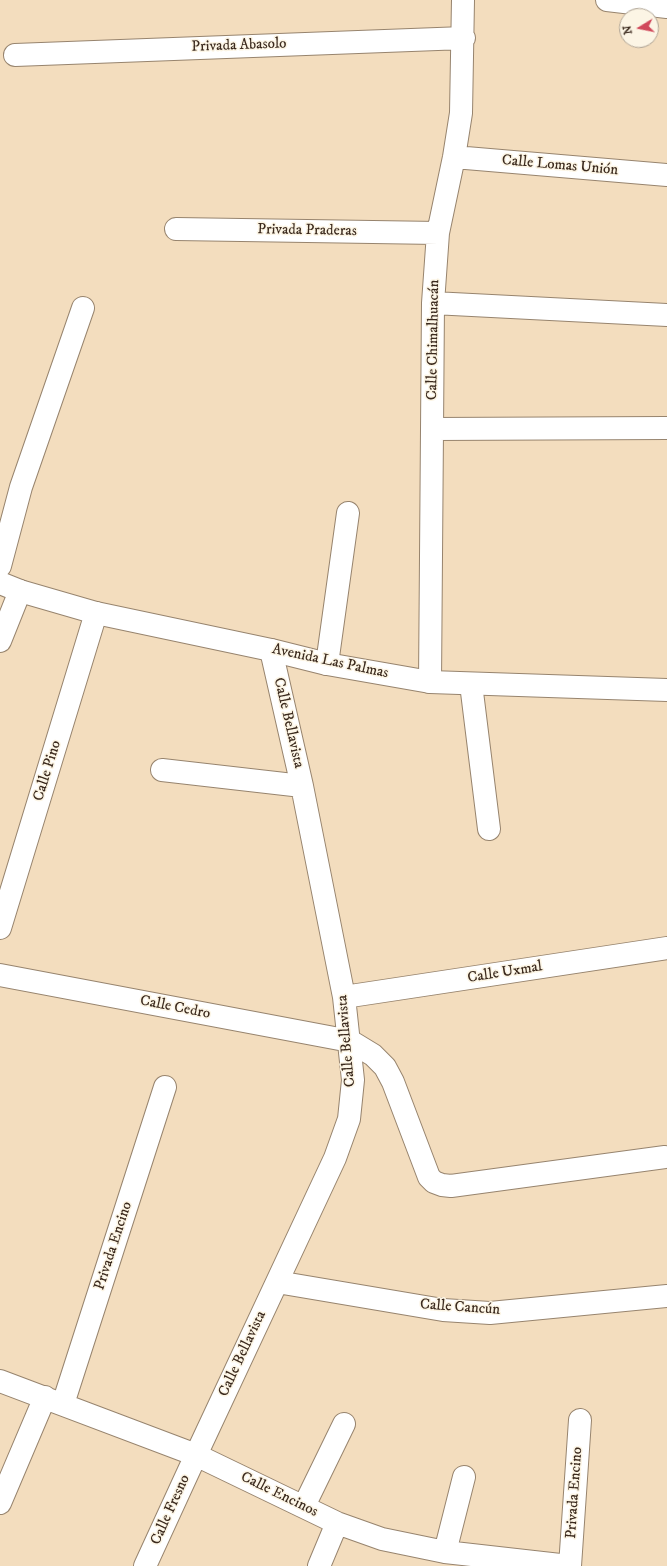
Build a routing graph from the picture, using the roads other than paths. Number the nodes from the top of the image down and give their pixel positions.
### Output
1 (463, 0) edge
2 (607, 0) edge
3 (667, 6) edge
4 (464, 38) junction
5 (15, 55) dead end
6 (454, 157) junction
7 (667, 175) edge
8 (176, 229) dead end
9 (438, 233) junction
10 (433, 303) junction
11 (83, 308) dead end
12 (667, 315) edge
13 (667, 428) edge
14 (433, 429) junction
15 (348, 513) dead end
16 (0, 566) edge
17 (10, 587) edge
18 (96, 613) junction
19 (0, 641) edge
20 (271, 650) junction
21 (327, 664) junction
22 (430, 682) junction
23 (667, 682) edge
24 (471, 684) junction
25 (667, 690) edge
26 (162, 770) dead end
27 (302, 786) junction
28 (489, 829) dead end
29 (0, 928) edge
30 (667, 948) edge
31 (0, 975) edge
32 (344, 997) junction
33 (350, 1041) junction
34 (165, 1087) dead end
35 (665, 1157) dead end
36 (278, 1282) junction
37 (667, 1296) edge
38 (0, 1381) edge
39 (54, 1401) junction
40 (580, 1420) dead end
41 (344, 1424) dead end
42 (196, 1455) junction
43 (464, 1477) dead end
44 (0, 1503) edge
45 (304, 1506) junction
46 (337, 1523) junction
47 (444, 1552) junction
48 (145, 1566) edge
49 (319, 1566) edge
50 (569, 1566) edge

1 - 4 street, Calle Chimalhuacán
2 - 3 street
4 - 5 street, Privada Abasolo
4 - 6 street, Calle Chimalhuacán
6 - 7 street, Calle Lomas Unión
6 - 9 street, Calle Chimalhuacán
8 - 9 street, Privada Praderas
9 - 10 street, Calle Chimalhuacán
10 - 12 street
10 - 14 street, Calle Chimalhuacán
11 - 16 street
13 - 14 street
14 - 22 street, Calle Chimalhuacán
15 - 21 street
17 - 18 street, Avenida Las Palmas
17 - 19 street
18 - 20 street, Avenida Las Palmas
18 - 29 street, Calle Pino
20 - 21 street, Avenida Las Palmas
20 - 27 street, Calle Bellavista
21 - 22 street, Avenida Las Palmas
22 - 24 street, Avenida Las Palmas
23 - 25 street
24 - 25 street, Avenida Las Palmas
24 - 28 street
26 - 27 street
27 - 32 street, Calle Bellavista
30 - 32 street, Calle Uxmal
31 - 33 street, Calle Cedro
32 - 33 street, Calle Bellavista
33 - 35 street, Calle Cedro
33 - 36 street, Calle Bellavista
34 - 39 street, Privada Encino
36 - 37 street, Calle Cancún
36 - 42 street, Calle Bellavista
38 - 39 street, Calle Encinos
39 - 42 street, Calle Encinos
39 - 44 street, Privada Encino
40 - 50 street, Privada Encino
41 - 45 street
42 - 45 street, Calle Encinos
42 - 48 street, Calle Fresno
43 - 47 street
45 - 46 street, Calle Encinos
46 - 47 street, Calle Encinos
46 - 49 street
47 - 50 street, Calle Encinos

